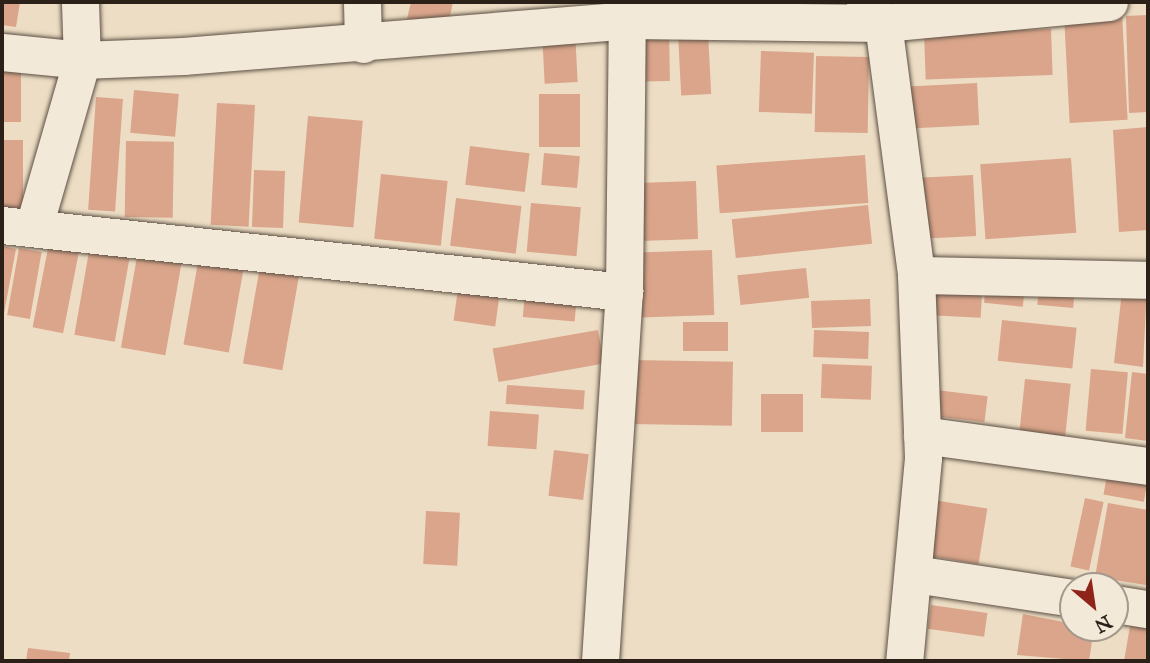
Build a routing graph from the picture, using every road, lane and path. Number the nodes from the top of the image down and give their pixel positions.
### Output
1 (80, 2) edge
2 (362, 2) edge
3 (1109, 2) edge
4 (627, 11) edge
5 (872, 12) edge
6 (363, 44) junction
7 (2, 52) edge
8 (82, 60) junction
9 (18, 225) edge
10 (916, 275) junction
11 (1148, 280) edge
12 (624, 292) junction
13 (922, 435) junction
14 (1148, 466) edge
15 (914, 574) junction
16 (1059, 596) edge
17 (1129, 606) edge
18 (1148, 609) edge
19 (600, 661) edge
20 (904, 661) edge

1 - 8 street
2 - 6 street
3 - 5 street
4 - 5 street
4 - 6 street
4 - 12 street
5 - 10 street
6 - 8 street
7 - 8 street
8 - 9 street
9 - 12 street
10 - 11 street
10 - 13 street
12 - 19 street
13 - 14 street
13 - 15 street
15 - 16 street
15 - 20 street
17 - 18 street

